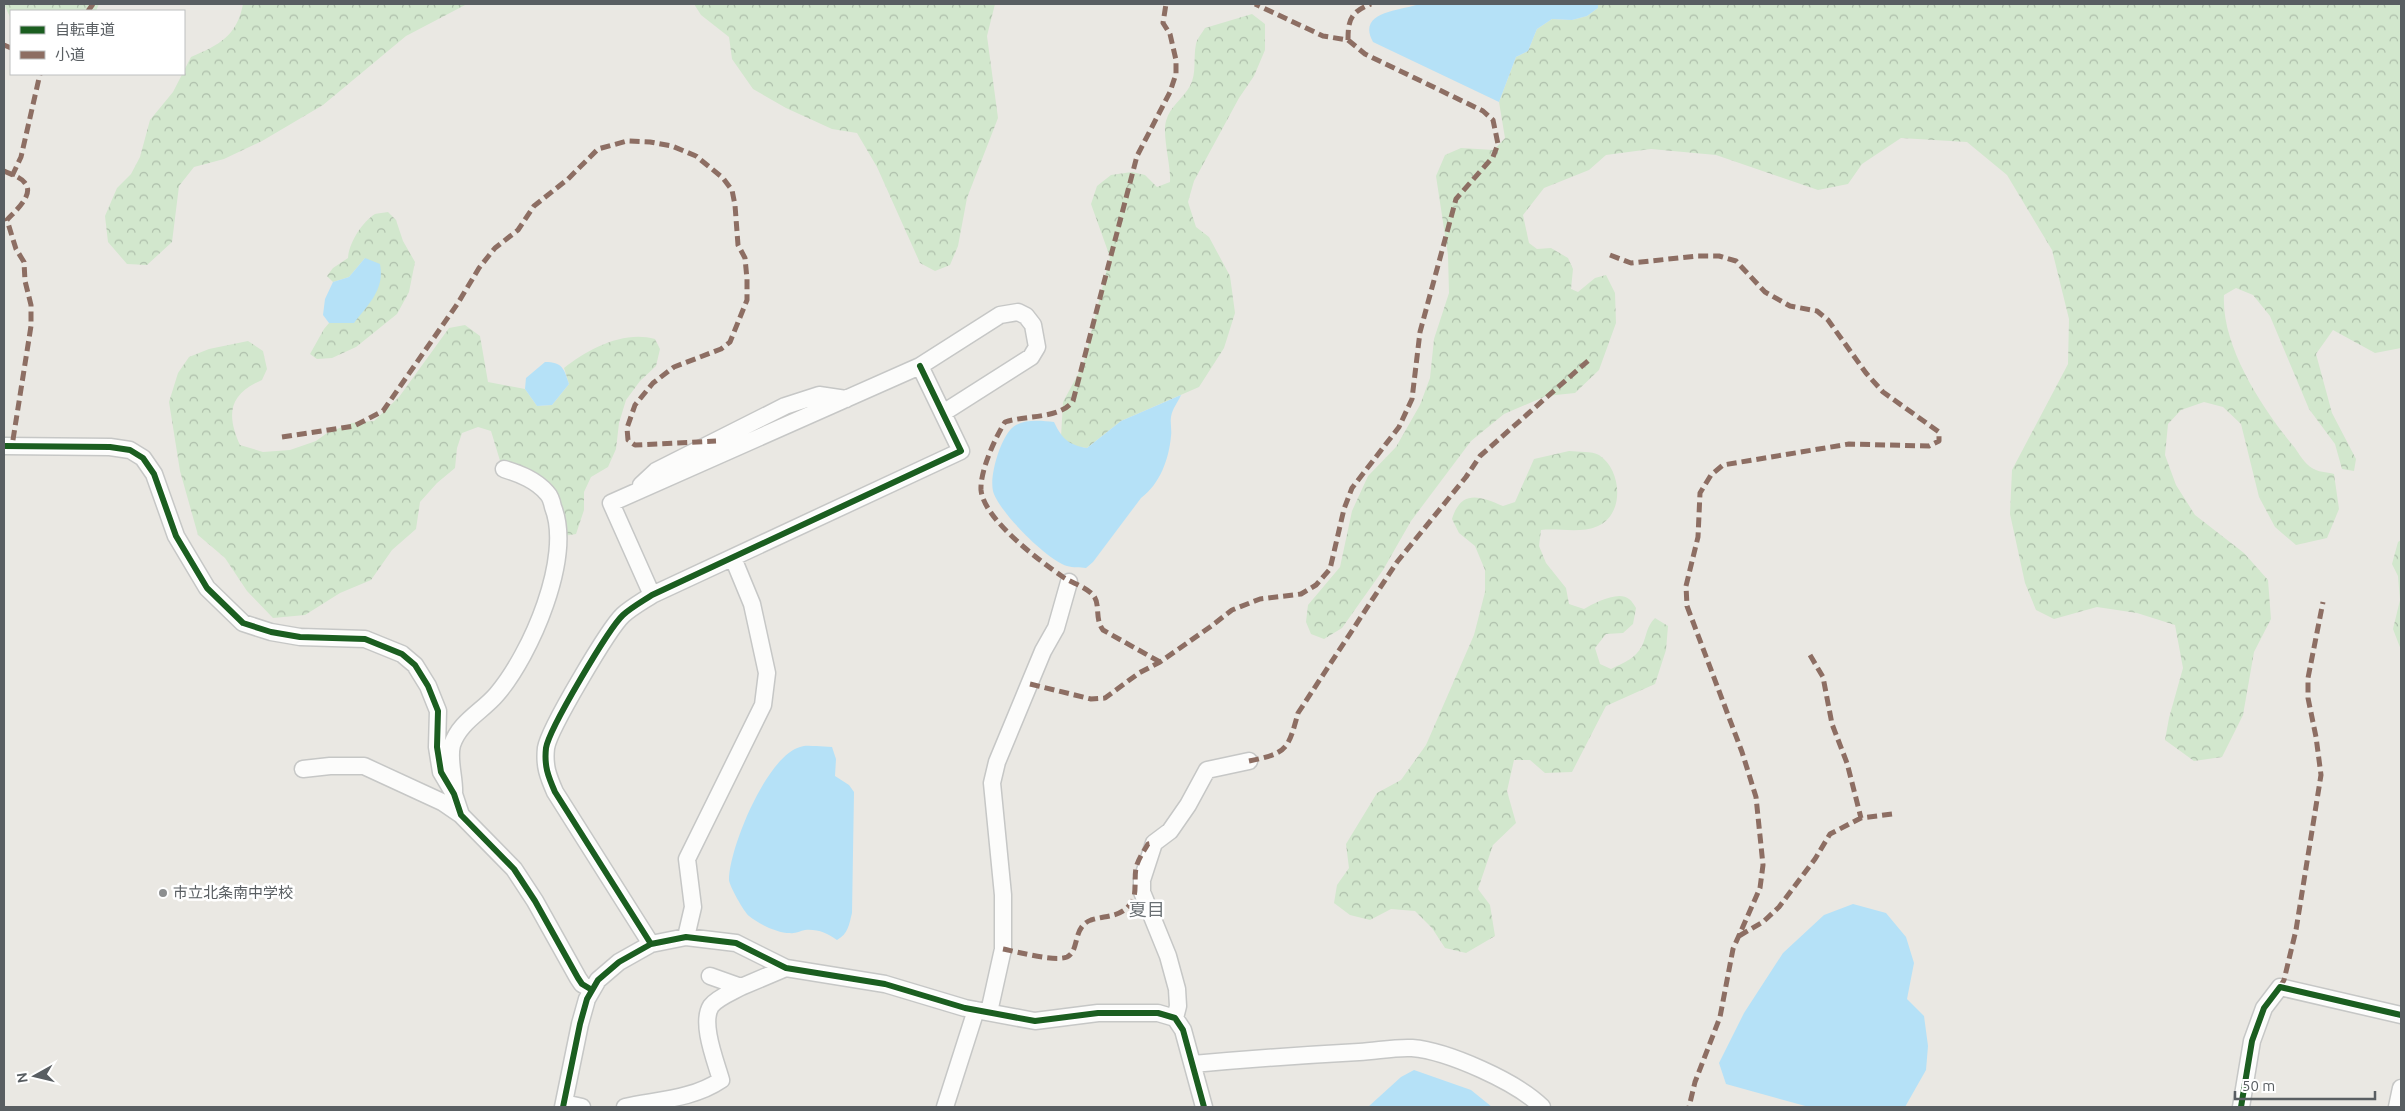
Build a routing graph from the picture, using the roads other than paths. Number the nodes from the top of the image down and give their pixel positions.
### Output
1 (920, 366) junction
2 (943, 413) junction
3 (4, 446) edge
4 (504, 469) dead end
5 (733, 558) junction
6 (1069, 582) dead end
7 (652, 595) junction
8 (1249, 761) dead end
9 (304, 769) dead end
10 (454, 794) junction
11 (461, 816) junction
12 (686, 937) junction
13 (651, 944) junction
14 (786, 968) junction
15 (710, 976) dead end
16 (741, 987) junction
17 (592, 990) junction
18 (983, 1011) junction
19 (2401, 1015) edge
20 (1175, 1018) junction
21 (1193, 1064) junction
22 (2401, 1088) edge
23 (563, 1105) edge
24 (582, 1107) edge
25 (625, 1107) edge
26 (945, 1107) edge
27 (1204, 1107) edge
28 (1542, 1107) edge
29 (2241, 1107) edge
30 (2397, 1107) edge

1 - 2 street
1 - 2 street
1 - 7 street
2 - 5 street
3 - 10 street
4 - 10 street
5 - 7 street
5 - 12 street
6 - 18 street
7 - 13 street
8 - 20 street
9 - 11 street
10 - 11 street
11 - 17 street
12 - 13 street
12 - 14 street
13 - 17 street
14 - 16 street
14 - 18 street
15 - 16 street
16 - 25 street
17 - 23 street
18 - 20 street
18 - 26 street
19 - 29 street
20 - 21 street
21 - 27 street
21 - 28 street
22 - 30 street
23 - 24 street

